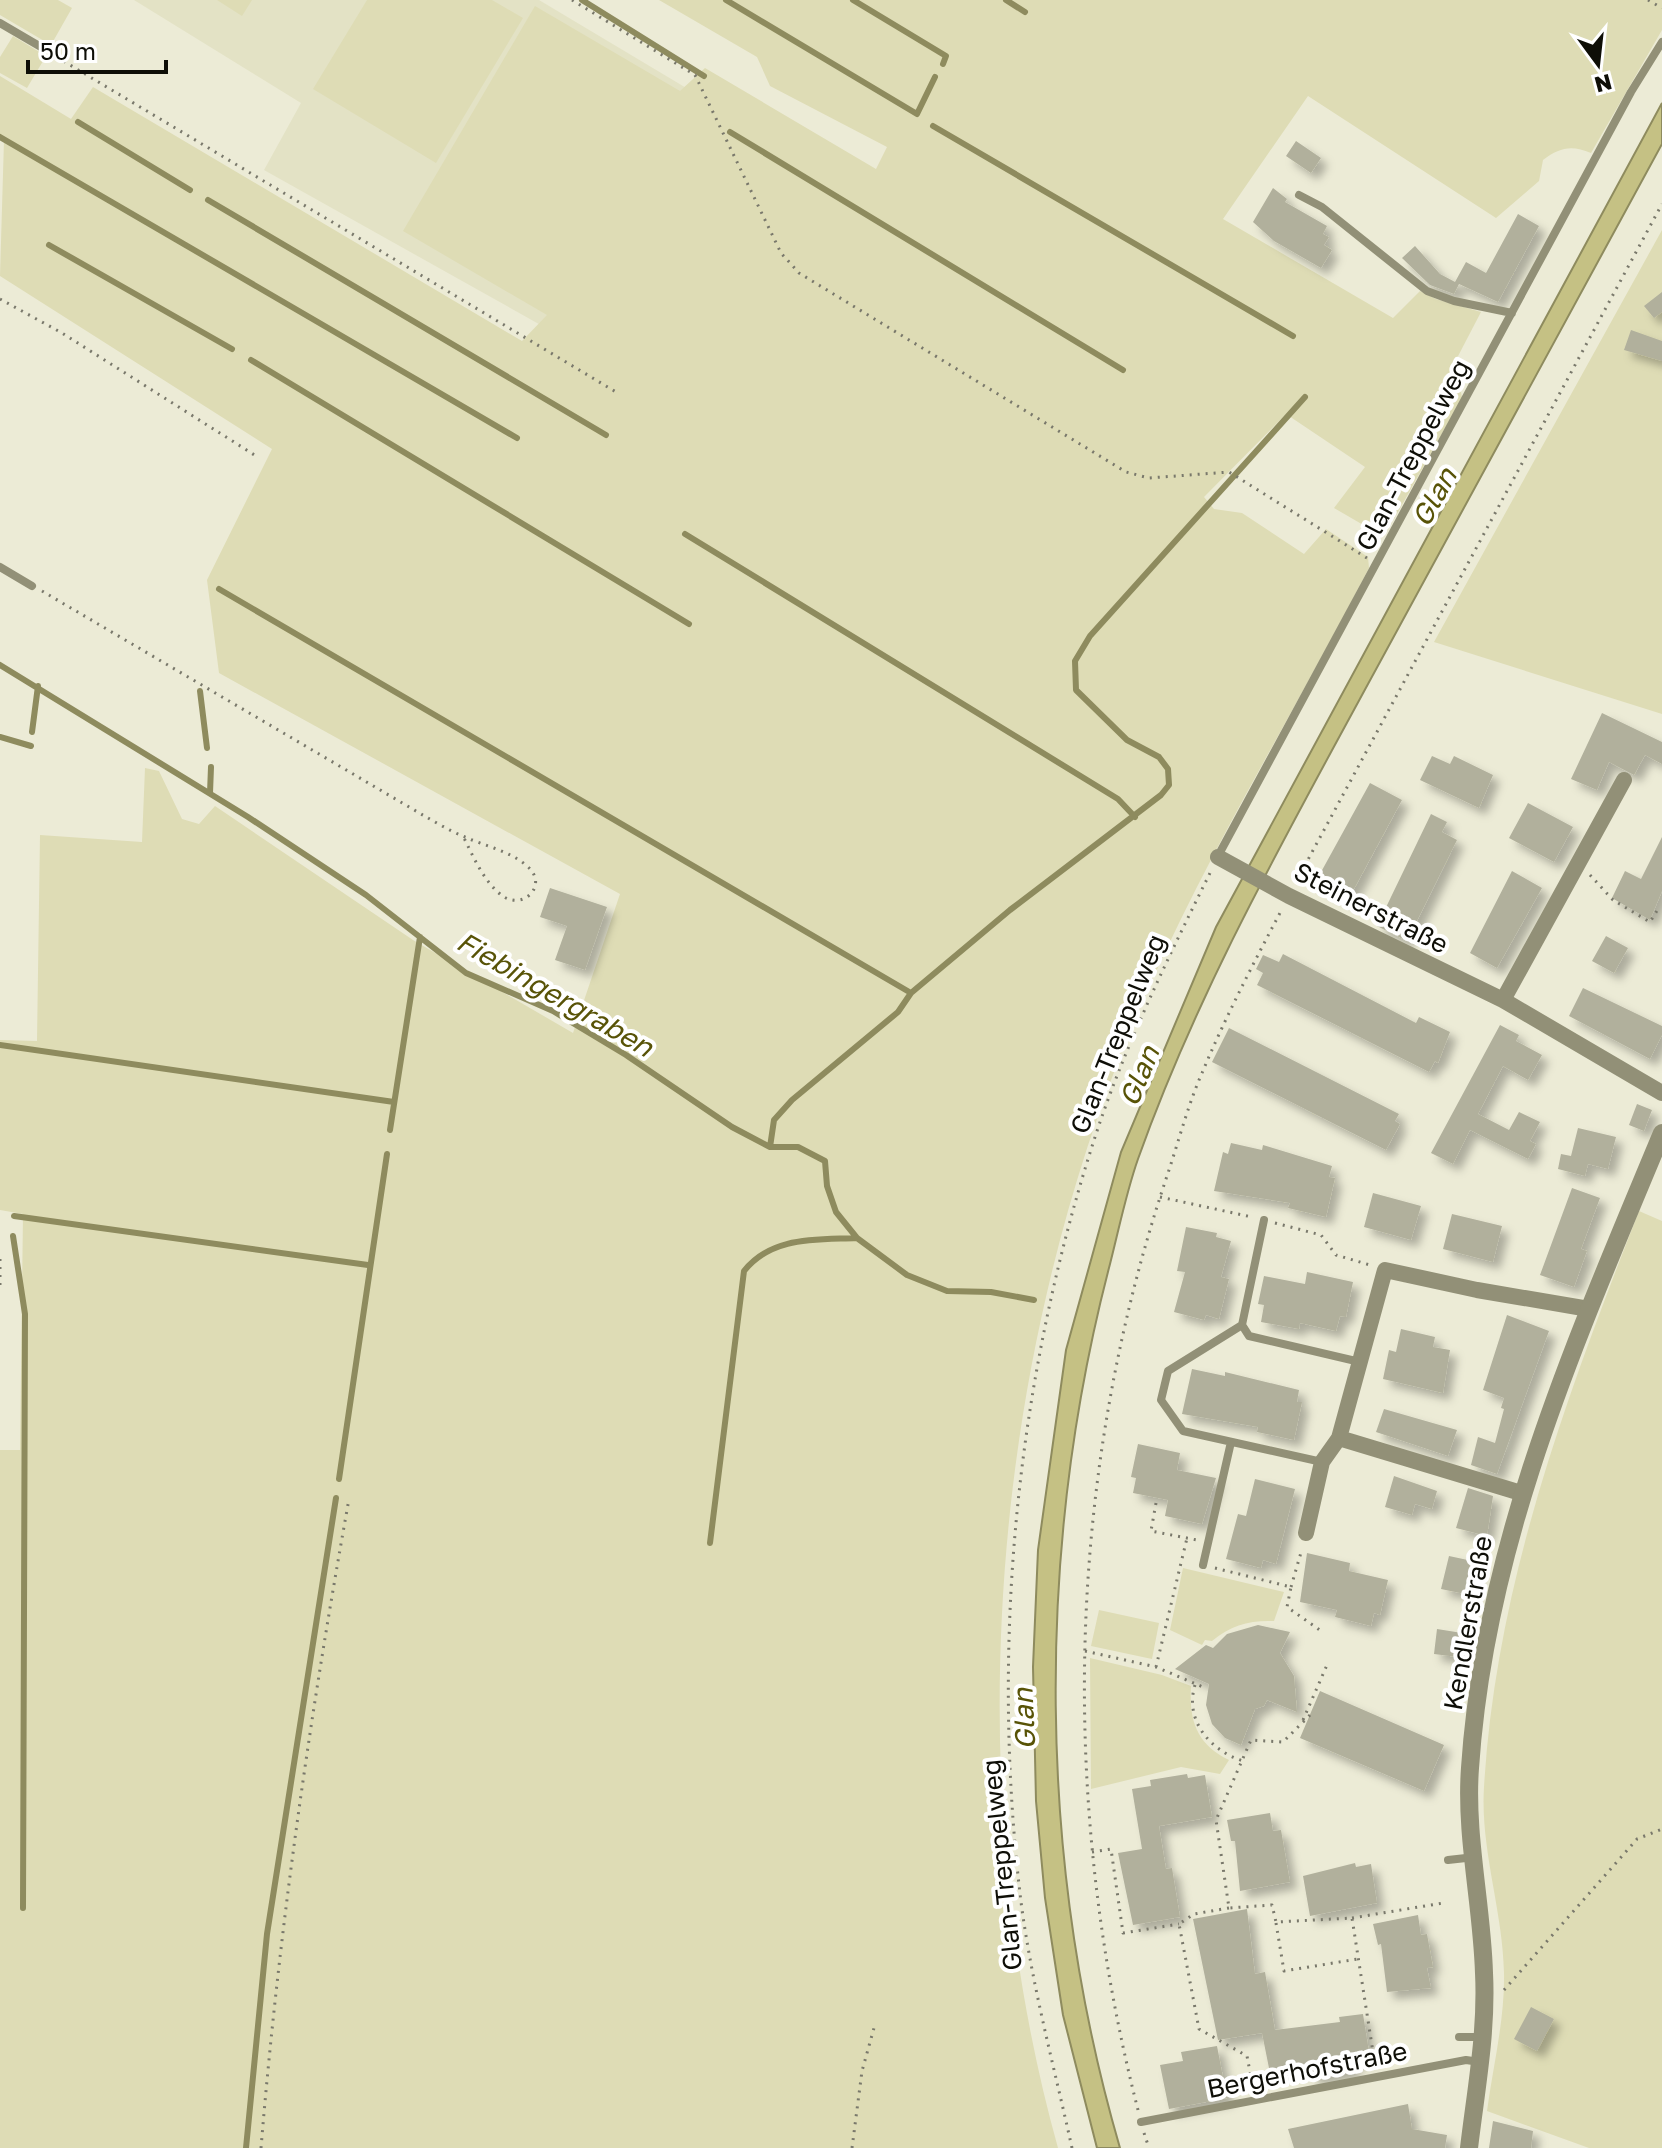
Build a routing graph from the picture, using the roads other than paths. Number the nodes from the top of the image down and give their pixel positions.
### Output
1 (0, 23) edge
2 (1662, 42) edge
3 (41, 47) road end
4 (1299, 195) dead end
5 (1512, 313) junction
6 (0, 567) edge
7 (32, 586) road end
8 (1624, 780) dead end
9 (1221, 858) joint
10 (1503, 1000) junction
11 (1662, 1093) edge
12 (1662, 1133) edge
13 (1264, 1220) dead end
14 (1589, 1309) junction
15 (1242, 1325) junction
16 (1360, 1362) junction
17 (1339, 1438) junction
18 (1231, 1442) junction
19 (1322, 1462) junction
20 (1521, 1493) junction
21 (1306, 1533) road end
22 (1203, 1565) road end
23 (1475, 1857) junction
24 (1448, 1860) dead end
25 (1459, 2037) dead end
26 (1484, 2037) junction
27 (1480, 2062) junction
28 (1141, 2122) road end
29 (1469, 2148) edge

1 - 3 lane
2 - 5 lane, Glan-Treppelweg
4 - 5 lane
5 - 9 lane, Glan-Treppelweg
6 - 7 lane
8 - 10 street
9 - 10 street, Steinerstraße
10 - 11 street, Steinerstraße
12 - 14 street, Kendlerstraße
13 - 15 lane
14 - 16 street
14 - 20 street, Kendlerstraße
15 - 16 lane
15 - 18 lane
16 - 17 street
17 - 19 street
17 - 20 street
18 - 19 lane
18 - 22 lane
19 - 21 street
20 - 23 street, Kendlerstraße
23 - 24 lane
23 - 26 street, Kendlerstraße
25 - 26 lane
26 - 27 street, Kendlerstraße
27 - 28 lane, Bergerhofstraße
27 - 29 street, Kendlerstraße

